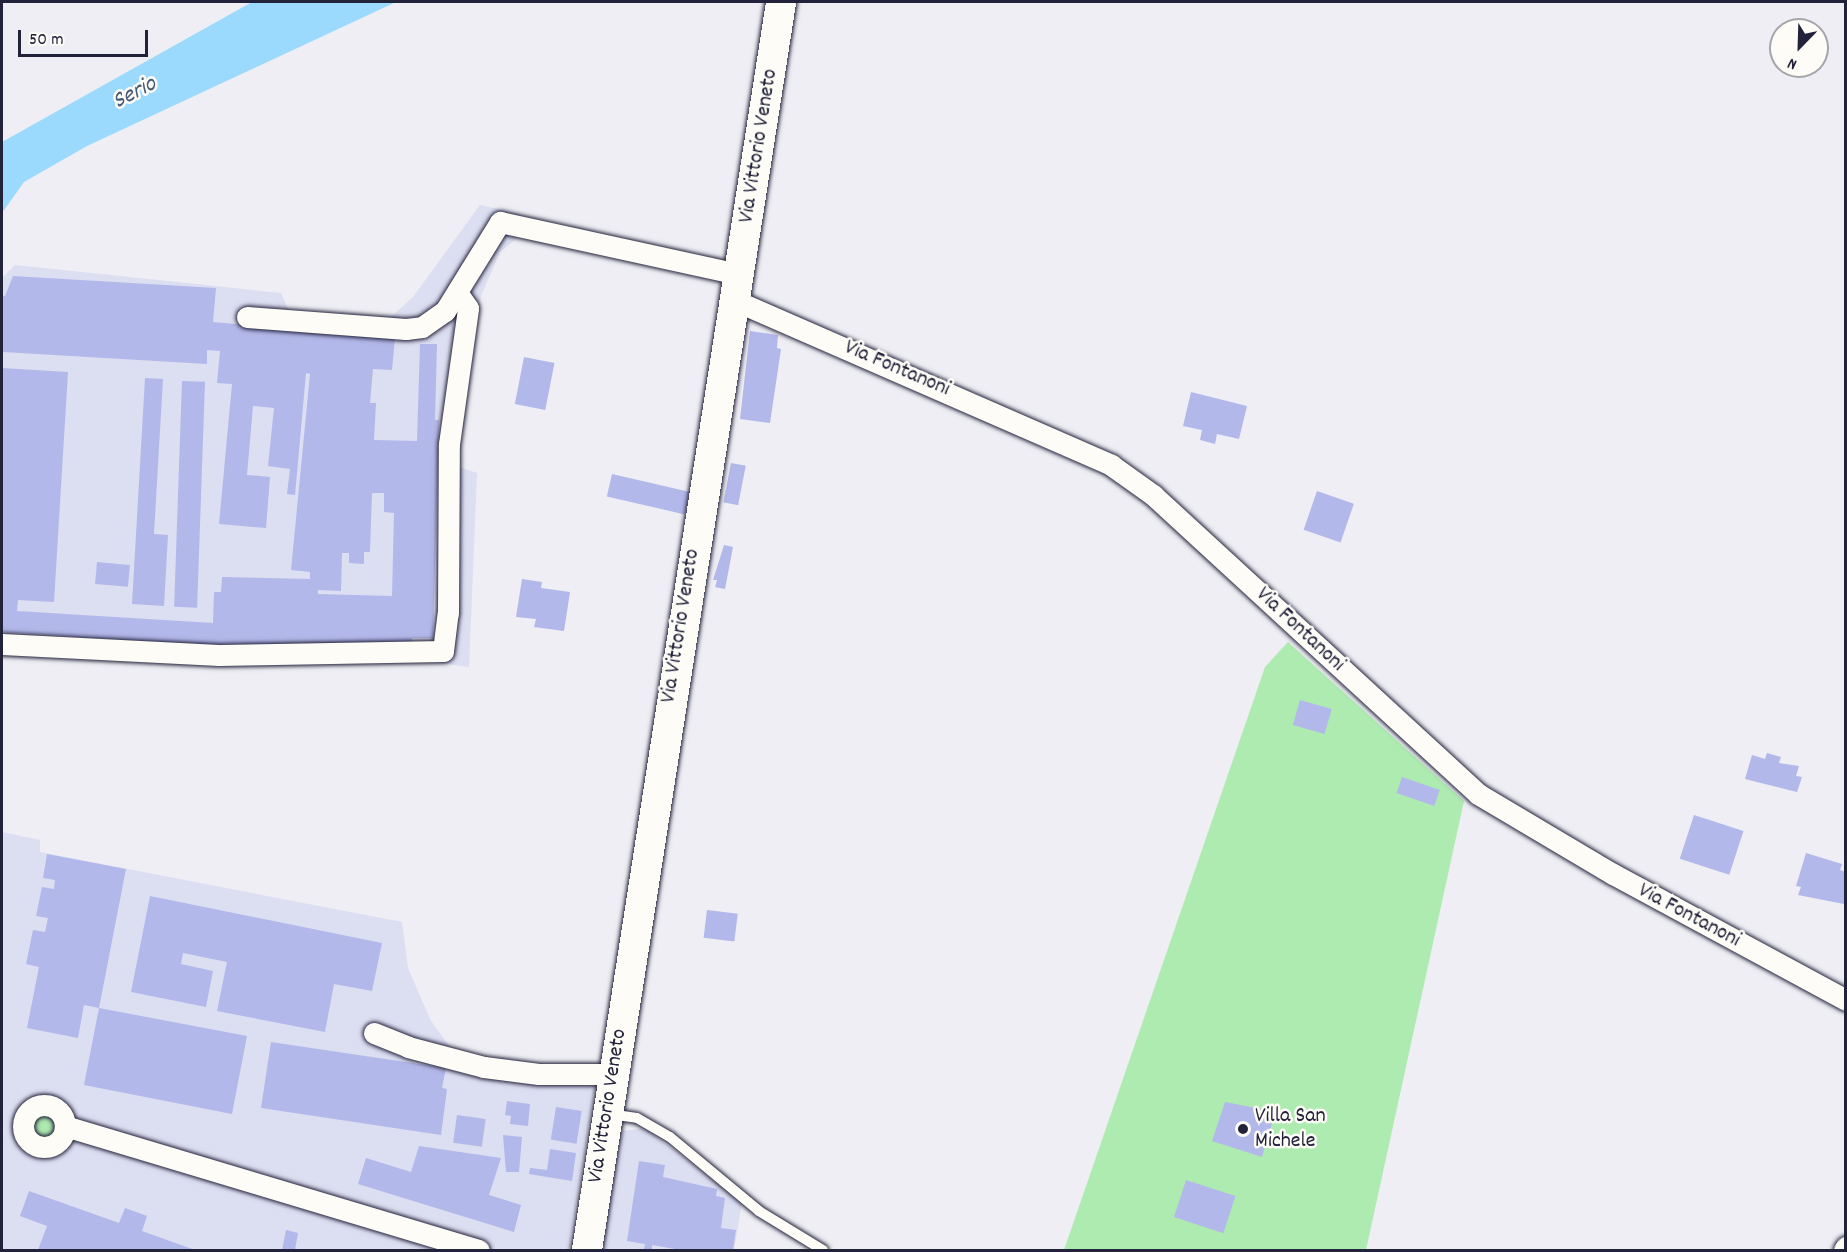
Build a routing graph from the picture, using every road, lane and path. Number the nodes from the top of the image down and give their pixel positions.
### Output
1 (781, 2) edge
2 (736, 287) junction
3 (457, 292) junction
4 (247, 317) dead end
5 (2, 644) edge
6 (1845, 1000) edge
7 (374, 1033) dead end
8 (613, 1074) junction
9 (606, 1113) junction
10 (65, 1126) dead end
11 (479, 1251) edge
12 (587, 1251) edge
13 (823, 1251) edge

1 - 2 main road, Via Vittorio Veneto
2 - 3 street, Via Fontanoni
2 - 6 street, Via Fontanoni
2 - 8 main road, Via Vittorio Veneto
3 - 4 street
3 - 5 street
7 - 8 street
8 - 9 main road, Via Vittorio Veneto
9 - 12 main road, Via Vittorio Veneto
9 - 13 lane
10 - 11 street

